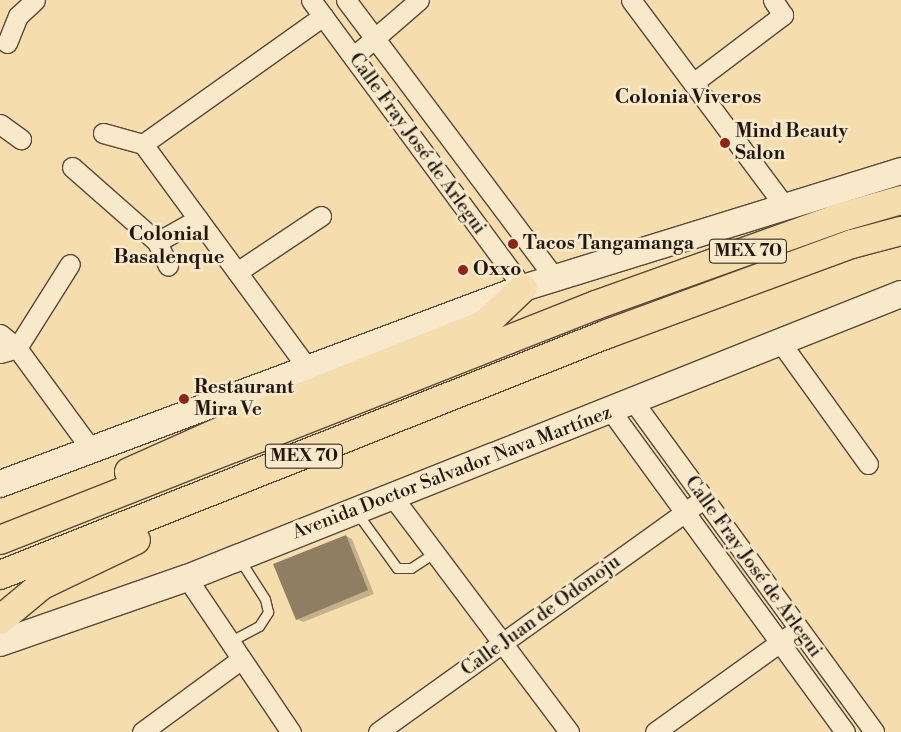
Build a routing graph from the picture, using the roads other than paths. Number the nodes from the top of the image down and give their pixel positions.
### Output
1 (35, 0) edge
2 (311, 0) edge
3 (346, 0) edge
4 (419, 0) edge
5 (772, 0) edge
6 (635, 2) edge
7 (323, 16) junction
8 (375, 38) junction
9 (7, 43) dead end
10 (353, 57) junction
11 (693, 83) junction
12 (0, 124) edge
13 (103, 133) dead end
14 (21, 139) dead end
15 (143, 144) junction
16 (72, 166) dead end
17 (901, 171) edge
18 (901, 200) edge
19 (784, 205) junction
20 (321, 216) dead end
21 (198, 219) junction
22 (901, 231) edge
23 (158, 242) junction
24 (70, 264) dead end
25 (168, 266) dead end
26 (237, 272) junction
27 (554, 277) junction
28 (523, 288) junction
29 (901, 294) edge
30 (0, 334) edge
31 (781, 343) junction
32 (8, 350) edge
33 (308, 369) junction
34 (622, 406) junction
35 (91, 449) junction
36 (868, 464) dead end
37 (255, 475) junction
38 (0, 484) edge
39 (392, 496) junction
40 (704, 499) junction
41 (356, 511) junction
42 (684, 513) junction
43 (37, 525) junction
44 (0, 540) edge
45 (434, 553) junction
46 (238, 557) junction
47 (0, 575) edge
48 (187, 578) junction
49 (0, 620) edge
50 (798, 629) junction
51 (229, 642) junction
52 (0, 643) edge
53 (780, 643) junction
54 (504, 644) junction
55 (240, 660) junction
56 (871, 731) edge
57 (142, 732) edge
58 (291, 732) edge
59 (378, 732) edge
60 (569, 732) edge
61 (655, 732) edge
62 (845, 732) edge

1 - 9 street
2 - 7 street, Calle Fray José de Arlegui
3 - 8 street, Calle Fray José de Arlegui
4 - 8 street
5 - 11 street
6 - 11 street
7 - 10 street, Calle Fray José de Arlegui
7 - 15 street
8 - 10 street
8 - 27 street, Calle Fray José de Arlegui
10 - 28 street, Calle Fray José de Arlegui
11 - 19 street
12 - 14 street
13 - 15 street
15 - 21 street
16 - 23 street
17 - 19 main road
18 - 43 highway, MEX 70
19 - 27 main road
20 - 26 street
21 - 23 street
21 - 26 street
22 - 37 highway, MEX 70
23 - 25 street
24 - 32 street
26 - 33 street
27 - 28 main road
28 - 33 main road
28 - 43 highway
29 - 31 main road, Avenida Doctor Salvador Nava Martínez
30 - 32 street
31 - 34 main road, Avenida Doctor Salvador Nava Martínez
31 - 36 street
32 - 35 street
33 - 35 main road
34 - 39 main road, Avenida Doctor Salvador Nava Martínez
34 - 40 street, Calle Fray José de Arlegui
34 - 42 street, Calle Fray José de Arlegui
35 - 38 main road
37 - 47 highway, MEX 70
37 - 49 highway
39 - 41 main road, Avenida Doctor Salvador Nava Martínez
39 - 45 street
40 - 42 street, Calle Juan de Odonoju
40 - 50 street, Calle Fray José de Arlegui
41 - 45 lane
41 - 46 main road, Avenida Doctor Salvador Nava Martínez
42 - 53 street, Calle Fray José de Arlegui
42 - 54 street, Calle Juan de Odonoju
43 - 44 highway, MEX 70
45 - 54 street
46 - 48 main road, Avenida Doctor Salvador Nava Martínez
46 - 51 lane
48 - 51 street
48 - 52 main road, Avenida Doctor Salvador Nava Martínez
50 - 53 street
50 - 56 street, Calle Fray José de Arlegui
51 - 55 street
53 - 61 street
53 - 62 street, Calle Fray José de Arlegui
54 - 59 street, Calle Juan de Odonoju
54 - 60 street
55 - 57 street
55 - 58 street

